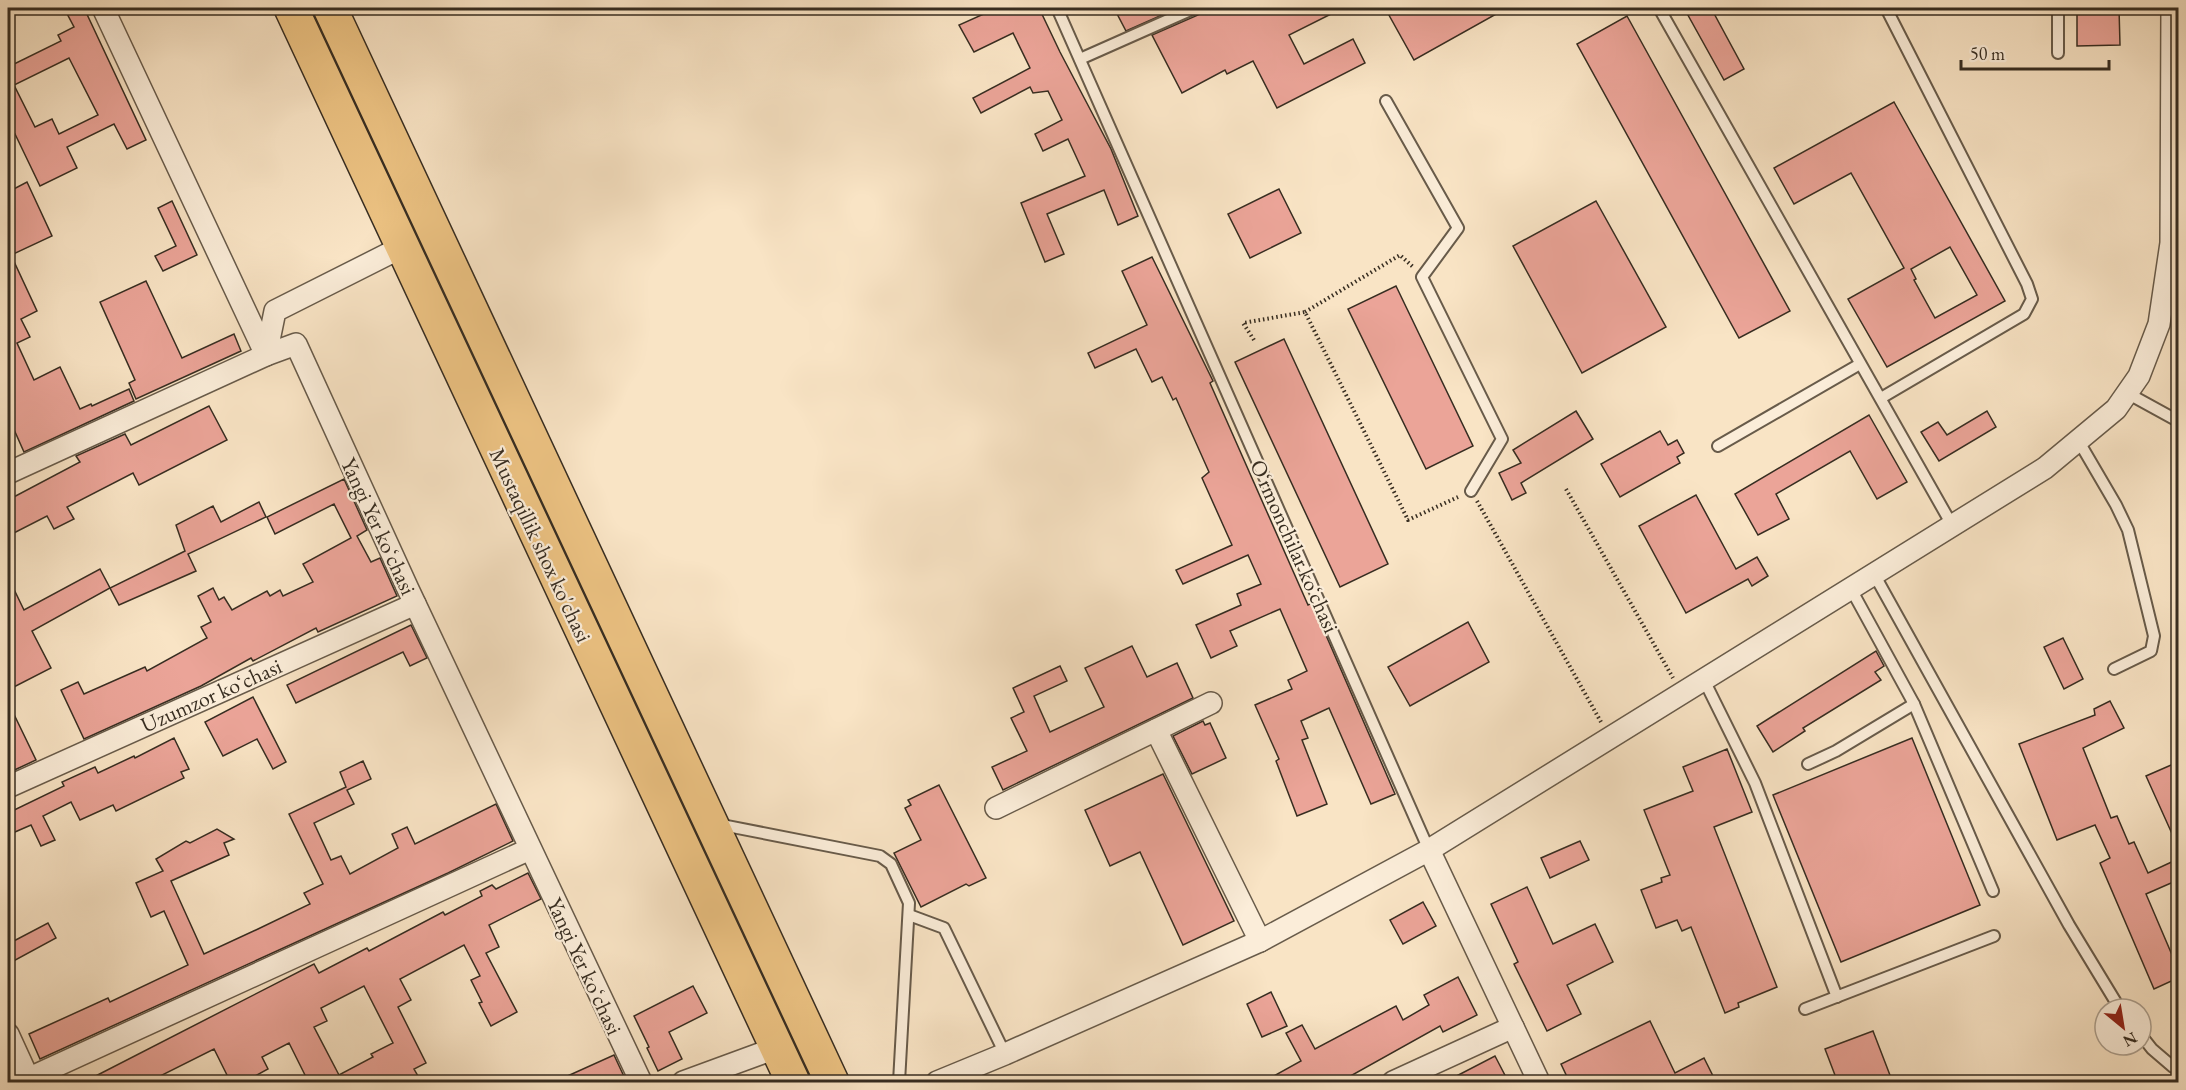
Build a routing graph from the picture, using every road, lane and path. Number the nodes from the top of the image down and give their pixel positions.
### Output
1 (102, 8) edge
2 (291, 8) edge
3 (330, 8) edge
4 (1057, 8) edge
5 (1195, 8) edge
6 (1659, 8) edge
7 (1886, 8) edge
8 (2058, 8) edge
9 (2172, 8) edge
10 (2058, 53) dead end
11 (1080, 59) junction
12 (1386, 101) dead end
13 (402, 247) junction
14 (1422, 277) junction
15 (1305, 312) junction
16 (1254, 340) dead end
17 (266, 355) junction
18 (1860, 364) junction
19 (2127, 393) junction
20 (1881, 399) junction
21 (2178, 421) edge
22 (2078, 440) junction
23 (1718, 446) dead end
24 (10, 464) edge
25 (1566, 489) dead end
26 (1471, 491) junction
27 (1953, 525) junction
28 (581, 545) junction
29 (548, 560) junction
30 (1874, 574) junction
31 (1851, 589) junction
32 (415, 604) junction
33 (2114, 669) dead end
34 (1704, 680) junction
35 (1682, 694) junction
36 (1211, 703) dead end
37 (1914, 704) junction
38 (1156, 730) junction
39 (1610, 738) junction
40 (1808, 764) dead end
41 (8, 787) edge
42 (996, 808) dead end
43 (710, 823) junction
44 (530, 849) junction
45 (1429, 850) junction
46 (1993, 891) dead end
47 (909, 915) junction
48 (1994, 936) dead end
49 (1260, 941) junction
50 (1837, 997) junction
51 (2113, 997) edge
52 (1805, 1010) dead end
53 (1513, 1027) junction
54 (8, 1034) edge
55 (776, 1048) junction
56 (2153, 1050) edge
57 (1005, 1054) junction
58 (2173, 1067) dead end
59 (26, 1081) edge
60 (641, 1083) edge
61 (683, 1083) edge
62 (793, 1083) edge
63 (832, 1083) edge
64 (899, 1083) edge
65 (937, 1083) edge
66 (1393, 1083) edge
67 (1539, 1083) edge

1 - 17 street
2 - 13 main road, Mustaqillik shox ko'chasi
3 - 28 main road, Mustaqillik shox ko'chasi
4 - 11 lane, Oʻrmonchilar koʻchasi
5 - 11 lane
6 - 18 lane
7 - 20 lane
8 - 10 lane
9 - 19 street
11 - 45 lane, Oʻrmonchilar koʻchasi
12 - 14 lane
13 - 17 street
13 - 29 main road, Mustaqillik shox ko'chasi
14 - 15 path
14 - 26 lane
15 - 16 path
15 - 26 path
17 - 24 street
17 - 32 street, Yangi Yer koʻchasi
18 - 20 lane
18 - 23 lane
19 - 21 lane
19 - 22 street
20 - 27 lane
22 - 27 street
22 - 33 lane
25 - 35 path
26 - 39 path
27 - 30 street
28 - 29 main road
28 - 43 main road, Mustaqillik shox ko'chasi
29 - 55 main road, Mustaqillik shox ko'chasi
30 - 31 street
30 - 51 lane
31 - 34 street
31 - 37 lane
32 - 41 street, Uzumzor koʻchasi
32 - 44 street, Yangi Yer koʻchasi
34 - 35 street
34 - 50 lane
35 - 39 street
36 - 38 street
37 - 40 lane
37 - 46 lane
38 - 42 street
38 - 49 street
39 - 45 street
43 - 47 lane
43 - 63 main road, Mustaqillik shox ko'chasi
44 - 59 street
44 - 60 street, Yangi Yer koʻchasi
45 - 49 street
45 - 53 street, Oʻrmonchilar koʻchasi
47 - 57 lane
47 - 64 lane
48 - 50 lane
49 - 57 street
50 - 52 lane
53 - 66 street
53 - 67 street, Oʻrmonchilar koʻchasi
54 - 59 street
55 - 61 street
55 - 62 main road, Mustaqillik shox ko'chasi
56 - 58 lane
57 - 65 street

